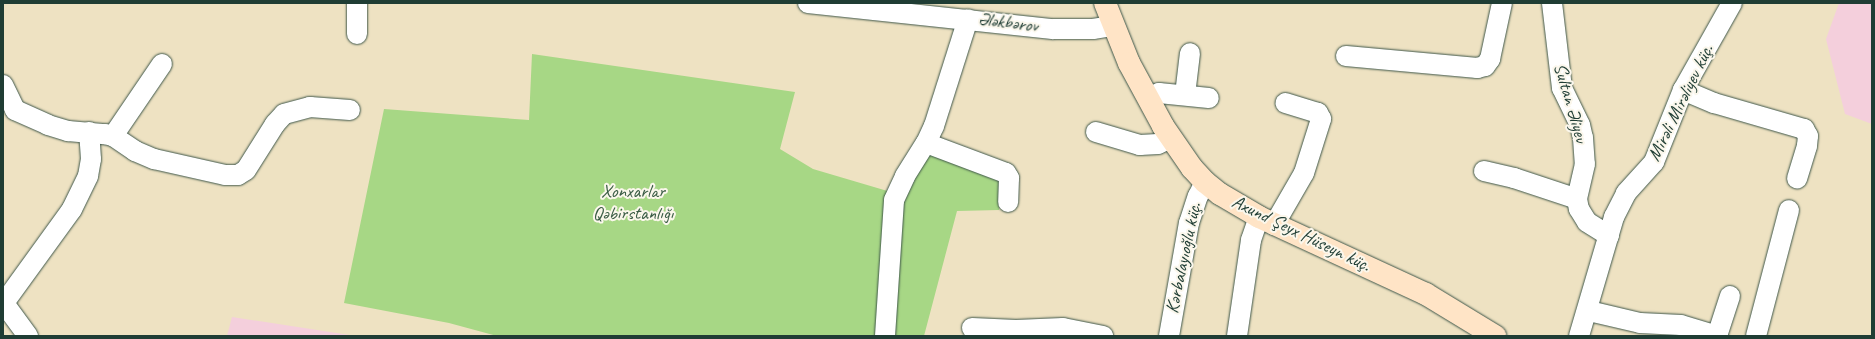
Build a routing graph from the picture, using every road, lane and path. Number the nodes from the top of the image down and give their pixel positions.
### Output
1 (357, 3) edge
2 (816, 3) edge
3 (1105, 3) edge
4 (1502, 3) edge
5 (1552, 3) edge
6 (1732, 3) edge
7 (968, 19) junction
8 (1113, 26) junction
9 (357, 34) dead end
10 (1190, 53) dead end
11 (1346, 56) dead end
12 (162, 64) dead end
13 (3, 85) edge
14 (1683, 90) junction
15 (1185, 95) junction
16 (1148, 98) junction
17 (1209, 98) dead end
18 (1286, 103) dead end
19 (350, 110) dead end
20 (89, 132) junction
21 (1096, 132) dead end
22 (113, 136) junction
23 (1171, 138) junction
24 (926, 143) junction
25 (1484, 171) dead end
26 (1797, 178) dead end
27 (1205, 182) junction
28 (1577, 199) junction
29 (1008, 202) dead end
30 (1789, 210) dead end
31 (1267, 221) junction
32 (1609, 236) junction
33 (1730, 296) dead end
34 (4, 303) edge
35 (1589, 311) junction
36 (972, 328) dead end
37 (28, 336) edge
38 (885, 336) edge
39 (1103, 336) edge
40 (1170, 336) edge
41 (1237, 336) edge
42 (1495, 336) edge
43 (1579, 336) edge
44 (1717, 336) edge
45 (1756, 336) edge

1 - 9 street
2 - 7 street, Ələkbərov
3 - 8 main road, Axund Şeyx Hüseyn küç.
4 - 11 street
5 - 28 street, Sultan Əliyev
6 - 14 street, Mirəli Mirəliyev küç.
7 - 8 street, Ələkbərov
7 - 24 street
8 - 16 main road, Axund Şeyx Hüseyn küç.
10 - 15 street
12 - 22 street
13 - 20 street
14 - 26 street
14 - 32 street, Mirəli Mirəliyev küç.
15 - 16 street
15 - 17 street
16 - 23 main road, Axund Şeyx Hüseyn küç.
18 - 31 street
19 - 22 street
20 - 22 street
20 - 34 street
21 - 23 street
23 - 27 main road, Axund Şeyx Hüseyn küç.
24 - 29 street
24 - 38 street
25 - 28 street
27 - 31 main road, Axund Şeyx Hüseyn küç.
27 - 40 street, Kərbalayıoğlu küç.
28 - 32 street
30 - 45 street
31 - 41 street
31 - 42 main road, Axund Şeyx Hüseyn küç.
32 - 35 street, Mirəli Mirəliyev küç.
33 - 44 street
34 - 37 street
35 - 43 street, Mirəli Mirəliyev küç.
35 - 44 street
36 - 39 street

